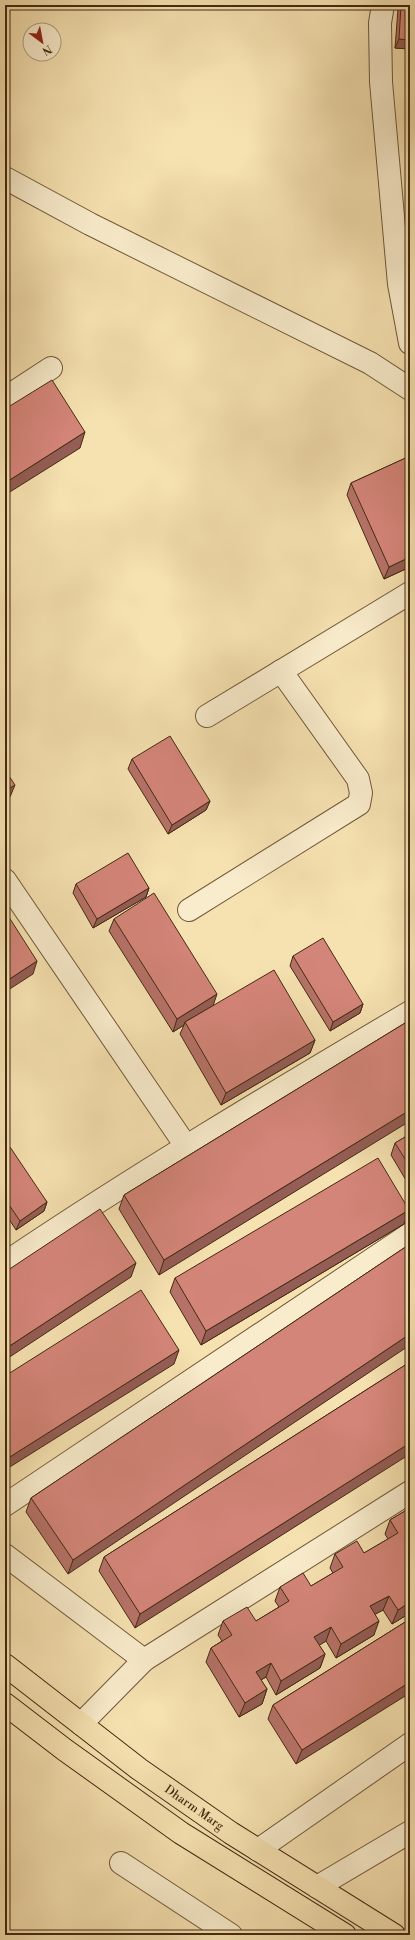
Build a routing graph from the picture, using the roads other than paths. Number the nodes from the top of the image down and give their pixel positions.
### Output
1 (383, 5) edge
2 (5, 178) edge
3 (409, 329) edge
4 (51, 368) dead end
5 (410, 389) edge
6 (5, 398) edge
7 (410, 593) edge
8 (281, 671) junction
9 (207, 716) dead end
10 (5, 880) edge
11 (189, 910) dead end
12 (410, 1012) edge
13 (186, 1146) junction
14 (410, 1234) edge
15 (5, 1263) edge
16 (410, 1492) edge
17 (5, 1505) edge
18 (5, 1555) edge
19 (144, 1660) junction
20 (5, 1665) edge
21 (5, 1704) edge
22 (81, 1724) junction
23 (410, 1744) edge
24 (410, 1832) edge
25 (258, 1850) junction
26 (121, 1863) dead end
27 (317, 1887) junction
28 (231, 1935) edge
29 (345, 1935) edge
30 (394, 1935) edge

1 - 3 street
2 - 5 street
4 - 6 street
7 - 8 street
8 - 9 street
8 - 11 street
10 - 13 street
12 - 13 street
13 - 15 street
14 - 17 street
16 - 19 street
18 - 19 street
19 - 22 street
20 - 22 main road, Dharm Marg
21 - 29 main road
22 - 25 main road, Dharm Marg
23 - 25 street
24 - 27 street
25 - 27 main road, Dharm Marg
26 - 28 street
27 - 30 main road, Dharm Marg

